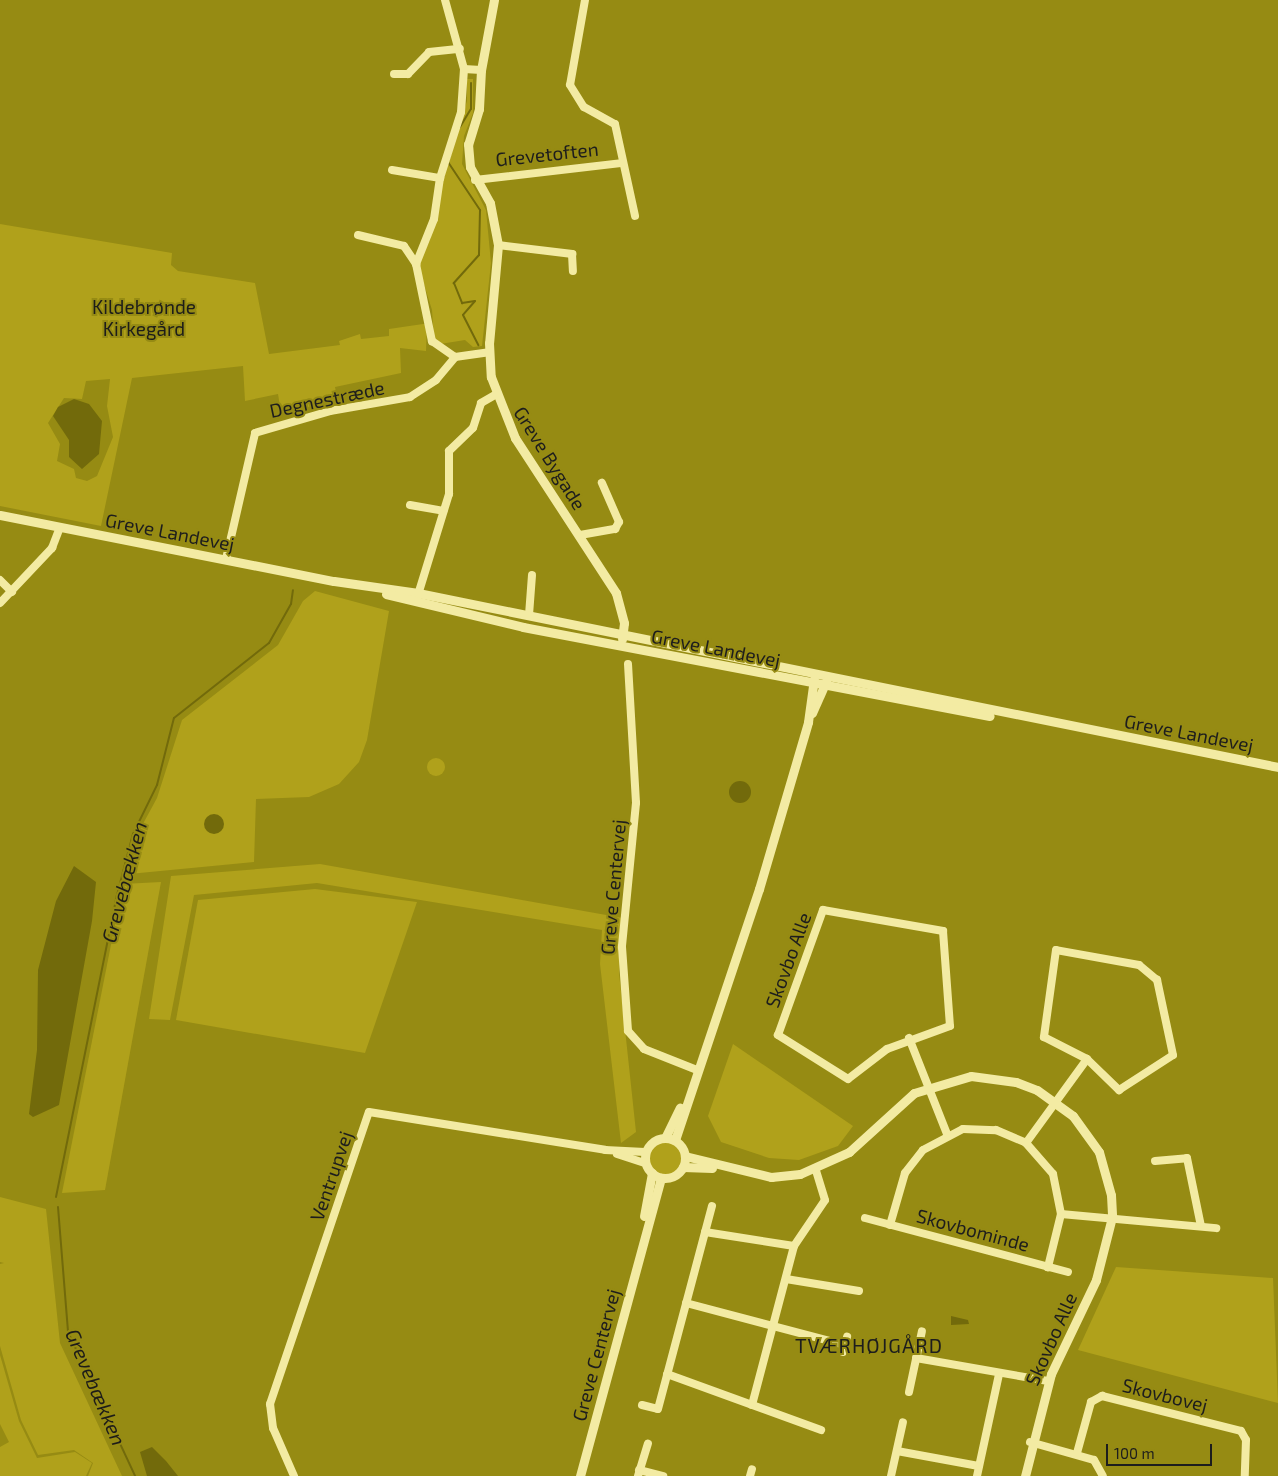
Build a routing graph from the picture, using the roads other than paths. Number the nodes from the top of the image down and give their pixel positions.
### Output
1 (445, 0) edge
2 (494, 0) edge
3 (585, 0) edge
4 (460, 49) junction
5 (464, 69) junction
6 (481, 70) junction
7 (394, 74) dead end
8 (623, 163) junction
9 (392, 170) dead end
10 (440, 178) junction
11 (475, 180) junction
12 (635, 216) dead end
13 (358, 235) dead end
14 (498, 244) junction
15 (416, 264) junction
16 (573, 271) dead end
17 (489, 352) junction
18 (455, 357) junction
19 (495, 395) junction
20 (602, 482) dead end
21 (410, 504) dead end
22 (443, 511) junction
23 (0, 515) edge
24 (60, 527) junction
25 (580, 535) junction
26 (226, 559) junction
27 (532, 575) dead end
28 (0, 580) edge
29 (12, 592) junction
30 (417, 597) junction
31 (0, 603) edge
32 (528, 615) junction
33 (623, 634) junction
34 (622, 646) junction
35 (628, 664) dead end
36 (814, 679) junction
37 (826, 682) junction
38 (808, 722) junction
39 (1278, 767) edge
40 (908, 1038) junction
41 (1087, 1059) junction
42 (697, 1070) junction
43 (692, 1084) junction
44 (928, 1086) junction
45 (1056, 1102) junction
46 (947, 1134) junction
47 (665, 1138) junction
48 (675, 1140) junction
49 (1026, 1143) junction
50 (605, 1150) junction
51 (645, 1152) junction
52 (685, 1156) junction
53 (1155, 1161) dead end
54 (645, 1163) junction
55 (683, 1167) junction
56 (724, 1169) junction
57 (816, 1170) junction
58 (652, 1173) junction
59 (661, 1178) junction
60 (712, 1206) dead end
61 (1061, 1214) junction
62 (1112, 1217) junction
63 (865, 1218) dead end
64 (890, 1225) junction
65 (1202, 1226) junction
66 (1216, 1228) dead end
67 (705, 1232) junction
68 (642, 1241) junction
69 (794, 1246) junction
70 (1048, 1267) junction
71 (1068, 1272) dead end
72 (786, 1279) junction
73 (859, 1291) dead end
74 (686, 1303) junction
75 (773, 1326) junction
76 (922, 1331) dead end
77 (845, 1345) dead end
78 (916, 1358) junction
79 (667, 1374) junction
80 (999, 1374) junction
81 (1048, 1381) junction
82 (909, 1392) dead end
83 (642, 1404) dead end
84 (752, 1405) junction
85 (903, 1422) dead end
86 (821, 1430) dead end
87 (1030, 1442) junction
88 (648, 1444) dead end
89 (897, 1451) junction
90 (1076, 1453) junction
91 (979, 1466) junction
92 (638, 1473) edge
93 (294, 1476) edge
94 (580, 1476) edge
95 (663, 1476) edge
96 (891, 1476) edge
97 (977, 1476) edge
98 (1025, 1476) edge
99 (1103, 1476) edge
100 (1244, 1476) edge

1 - 4 street
2 - 6 street, Greve Bygade
3 - 8 street, Grevetoften
4 - 5 street
4 - 7 street
5 - 6 street
5 - 10 street
6 - 11 street, Greve Bygade
8 - 11 street, Grevetoften
8 - 12 street, Grevetoften
9 - 10 street
10 - 15 street
11 - 14 street, Greve Bygade
13 - 15 street
14 - 16 street
14 - 17 street, Greve Bygade
15 - 18 street
17 - 18 street
17 - 19 street, Greve Bygade
18 - 26 street, Degnestræde
19 - 22 street
19 - 25 street, Greve Bygade
20 - 25 street
21 - 22 street
22 - 30 street
23 - 24 street, Greve Landevej
24 - 26 street, Greve Landevej
24 - 29 street
25 - 33 street, Greve Bygade
26 - 30 street, Greve Landevej
27 - 32 street
28 - 29 street
29 - 31 street
30 - 32 street, Greve Landevej
30 - 34 street, Greve Landevej
32 - 33 street, Greve Landevej
33 - 34 street, Greve Bygade
33 - 36 street, Greve Landevej
34 - 36 street, Greve Landevej
35 - 42 street, Greve Centervej
36 - 37 street, Greve Landevej
36 - 38 street
37 - 38 street
37 - 39 street, Greve Landevej
38 - 42 street
40 - 40 street, Skovbo Alle
40 - 44 street
41 - 41 street
41 - 45 street
42 - 43 street
43 - 47 street
43 - 48 street
44 - 45 street, Skovbo Alle
44 - 46 street
44 - 57 street, Skovbo Alle
45 - 49 street
45 - 62 street, Skovbo Alle
46 - 49 street, Skovbominde
46 - 64 street, Skovbominde
47 - 48 street
47 - 51 street
48 - 52 street
49 - 61 street, Skovbominde
50 - 51 street, Ventrupvej
50 - 54 street, Ventrupvej
50 - 93 street, Ventrupvej
51 - 54 street
52 - 55 street
52 - 56 street, Skovbo Alle
53 - 65 street
54 - 58 street
55 - 56 street, Skovbo Alle
55 - 59 street
56 - 57 street, Skovbo Alle
57 - 69 street
58 - 59 street
58 - 68 street, Greve Centervej
59 - 68 street, Greve Centervej
60 - 67 street
61 - 62 street
61 - 70 street, Skovbominde
62 - 65 street
62 - 81 street, Skovbo Alle
63 - 64 street, Skovbominde
64 - 70 street, Skovbominde
65 - 66 street
67 - 69 street
67 - 74 street
68 - 94 street, Greve Centervej
69 - 72 street
70 - 71 street, Skovbominde
72 - 73 street
72 - 75 street
74 - 75 street
74 - 79 street
75 - 77 street
75 - 84 street
76 - 78 street
78 - 80 street
78 - 82 street
79 - 83 street
79 - 84 street
80 - 81 street
80 - 91 street
81 - 87 street, Skovbo Alle
84 - 86 street
85 - 89 street
87 - 90 street
87 - 98 street, Skovbo Alle
88 - 92 street
89 - 91 street
89 - 96 street
90 - 99 street
90 - 100 street, Skovbovej
91 - 97 street
92 - 95 street

